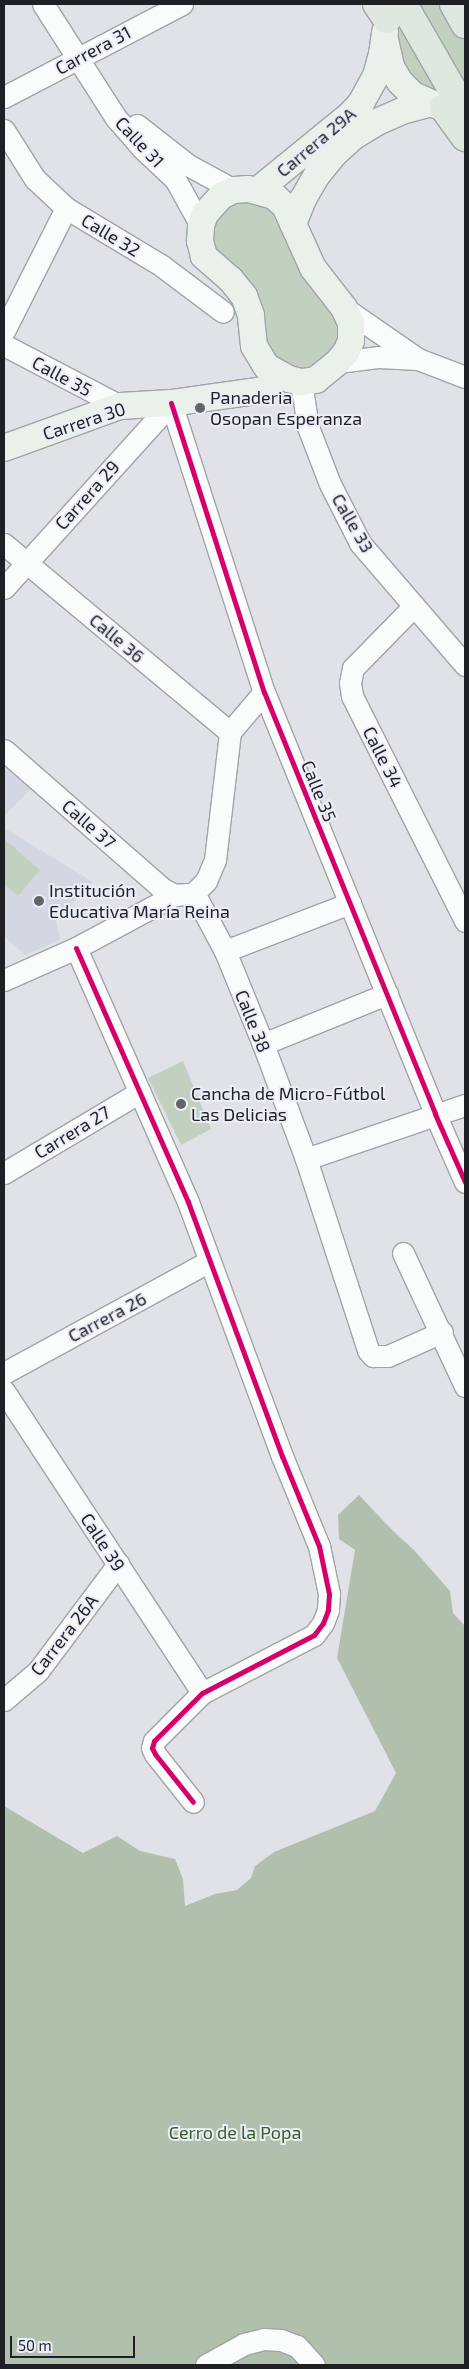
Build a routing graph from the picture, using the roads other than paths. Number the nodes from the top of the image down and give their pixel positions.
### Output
1 (43, 4) edge
2 (182, 4) edge
3 (454, 4) edge
4 (389, 13) edge
5 (465, 24) edge
6 (78, 58) junction
7 (4, 97) edge
8 (453, 108) edge
9 (465, 137) edge
10 (6, 139) edge
11 (246, 190) junction
12 (66, 208) junction
13 (294, 224) junction
14 (200, 226) junction
15 (344, 308) junction
16 (223, 312) dead end
17 (4, 331) edge
18 (4, 345) edge
19 (418, 359) junction
20 (338, 362) junction
21 (465, 377) edge
22 (289, 378) junction
23 (170, 403) junction
24 (120, 406) junction
25 (4, 448) edge
26 (4, 544) edge
27 (26, 563) junction
28 (4, 588) edge
29 (414, 606) junction
30 (465, 666) edge
31 (264, 692) junction
32 (230, 732) junction
33 (4, 750) edge
34 (185, 894) junction
35 (350, 903) junction
36 (465, 921) edge
37 (76, 948) junction
38 (225, 951) junction
39 (9, 971) edge
40 (387, 994) junction
41 (263, 1044) junction
42 (140, 1092) junction
43 (465, 1105) edge
44 (435, 1114) junction
45 (306, 1158) junction
46 (4, 1172) edge
47 (465, 1182) edge
48 (403, 1253) dead end
49 (210, 1261) junction
50 (442, 1332) junction
51 (4, 1373) edge
52 (465, 1386) edge
53 (4, 1391) edge
54 (118, 1564) junction
55 (202, 1693) junction
56 (4, 1700) edge
57 (193, 1802) dead end
58 (206, 2365) edge
59 (314, 2365) edge

1 - 6 street, Calle 31
2 - 6 street, Carrera 31
3 - 5 highway
4 - 8 highway
4 - 8 main road
4 - 11 main road, Carrera 29A
6 - 7 street, Carrera 31
6 - 11 street, Calle 31
6 - 14 street, Calle 31
8 - 9 highway
8 - 13 main road, Carrera 29A
10 - 12 street, Calle 32
11 - 13 main road
11 - 14 main road, Carrera 29A
12 - 16 street, Calle 32
12 - 17 street
13 - 15 main road
14 - 22 main road
15 - 19 street
15 - 20 main road
18 - 24 street, Calle 35
19 - 20 street
19 - 21 street
20 - 22 main road, Carrera 30
22 - 23 main road, Carrera 30
22 - 29 street, Calle 33
23 - 24 main road, Carrera 30
23 - 27 street, Carrera 29
23 - 31 street, Calle 35
24 - 25 main road, Carrera 30
26 - 27 street, Calle 36
27 - 28 street, Carrera 29
27 - 32 street, Calle 36
29 - 30 street, Calle 33
29 - 36 street, Calle 34
31 - 32 street
31 - 35 street, Calle 35
32 - 34 street
33 - 34 street, Calle 37
34 - 37 street
34 - 38 street, Calle 38
35 - 38 street
35 - 40 street, Calle 35
37 - 39 street
37 - 42 street
38 - 41 street, Calle 38
40 - 41 street
40 - 44 street, Calle 35
41 - 45 street, Calle 38
42 - 46 street, Carrera 27
42 - 49 street
43 - 44 street
44 - 45 street
44 - 47 street, Calle 35
45 - 50 street, Calle 38
48 - 50 street
49 - 51 street, Carrera 26
49 - 55 street
50 - 52 street
53 - 54 street, Calle 39
54 - 55 street, Calle 39
54 - 56 street, Carrera 26A
55 - 57 street
58 - 59 street

